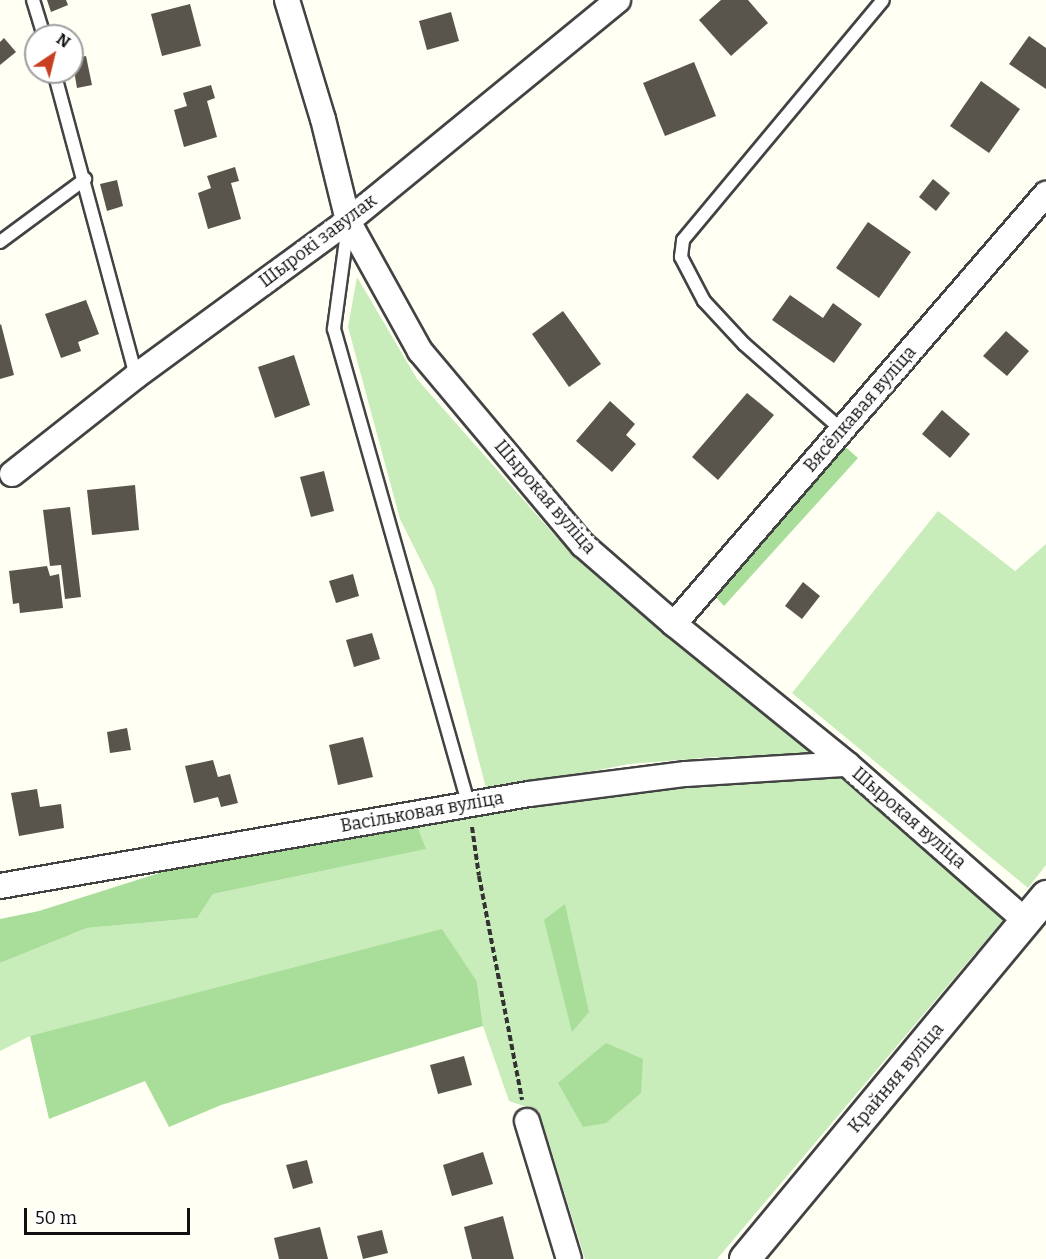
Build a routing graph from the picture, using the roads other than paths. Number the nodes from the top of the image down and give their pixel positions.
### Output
1 (33, 0) edge
2 (287, 0) edge
3 (618, 0) edge
4 (883, 0) edge
5 (594, 9) edge
6 (40, 24) edge
7 (57, 84) edge
8 (85, 179) junction
9 (1046, 194) edge
10 (348, 221) junction
11 (0, 242) edge
12 (136, 376) junction
13 (842, 430) junction
14 (12, 474) dead end
15 (674, 624) junction
16 (847, 764) junction
17 (468, 804) junction
18 (0, 886) edge
19 (1046, 896) edge
20 (1026, 921) junction
21 (527, 1121) road end
22 (569, 1259) edge
23 (745, 1259) edge

1 - 6 lane
2 - 10 street, Шырокая вуліца
3 - 5 street, Шырокі завулак
4 - 13 lane
5 - 10 street, Шырокі завулак
7 - 8 lane
8 - 11 lane
8 - 12 lane
9 - 13 street, Вясёлкавая вуліца
10 - 12 street, Шырокі завулак
10 - 15 street, Шырокая вуліца
10 - 17 lane
12 - 14 street, Шырокі завулак
13 - 15 street, Вясёлкавая вуліца
15 - 16 street, Шырокая вуліца
16 - 17 street, Васільковая вуліца
16 - 20 street, Шырокая вуліца
17 - 18 street, Васільковая вуліца
19 - 20 street, Крайняя вуліца
20 - 23 street, Крайняя вуліца
21 - 22 street

